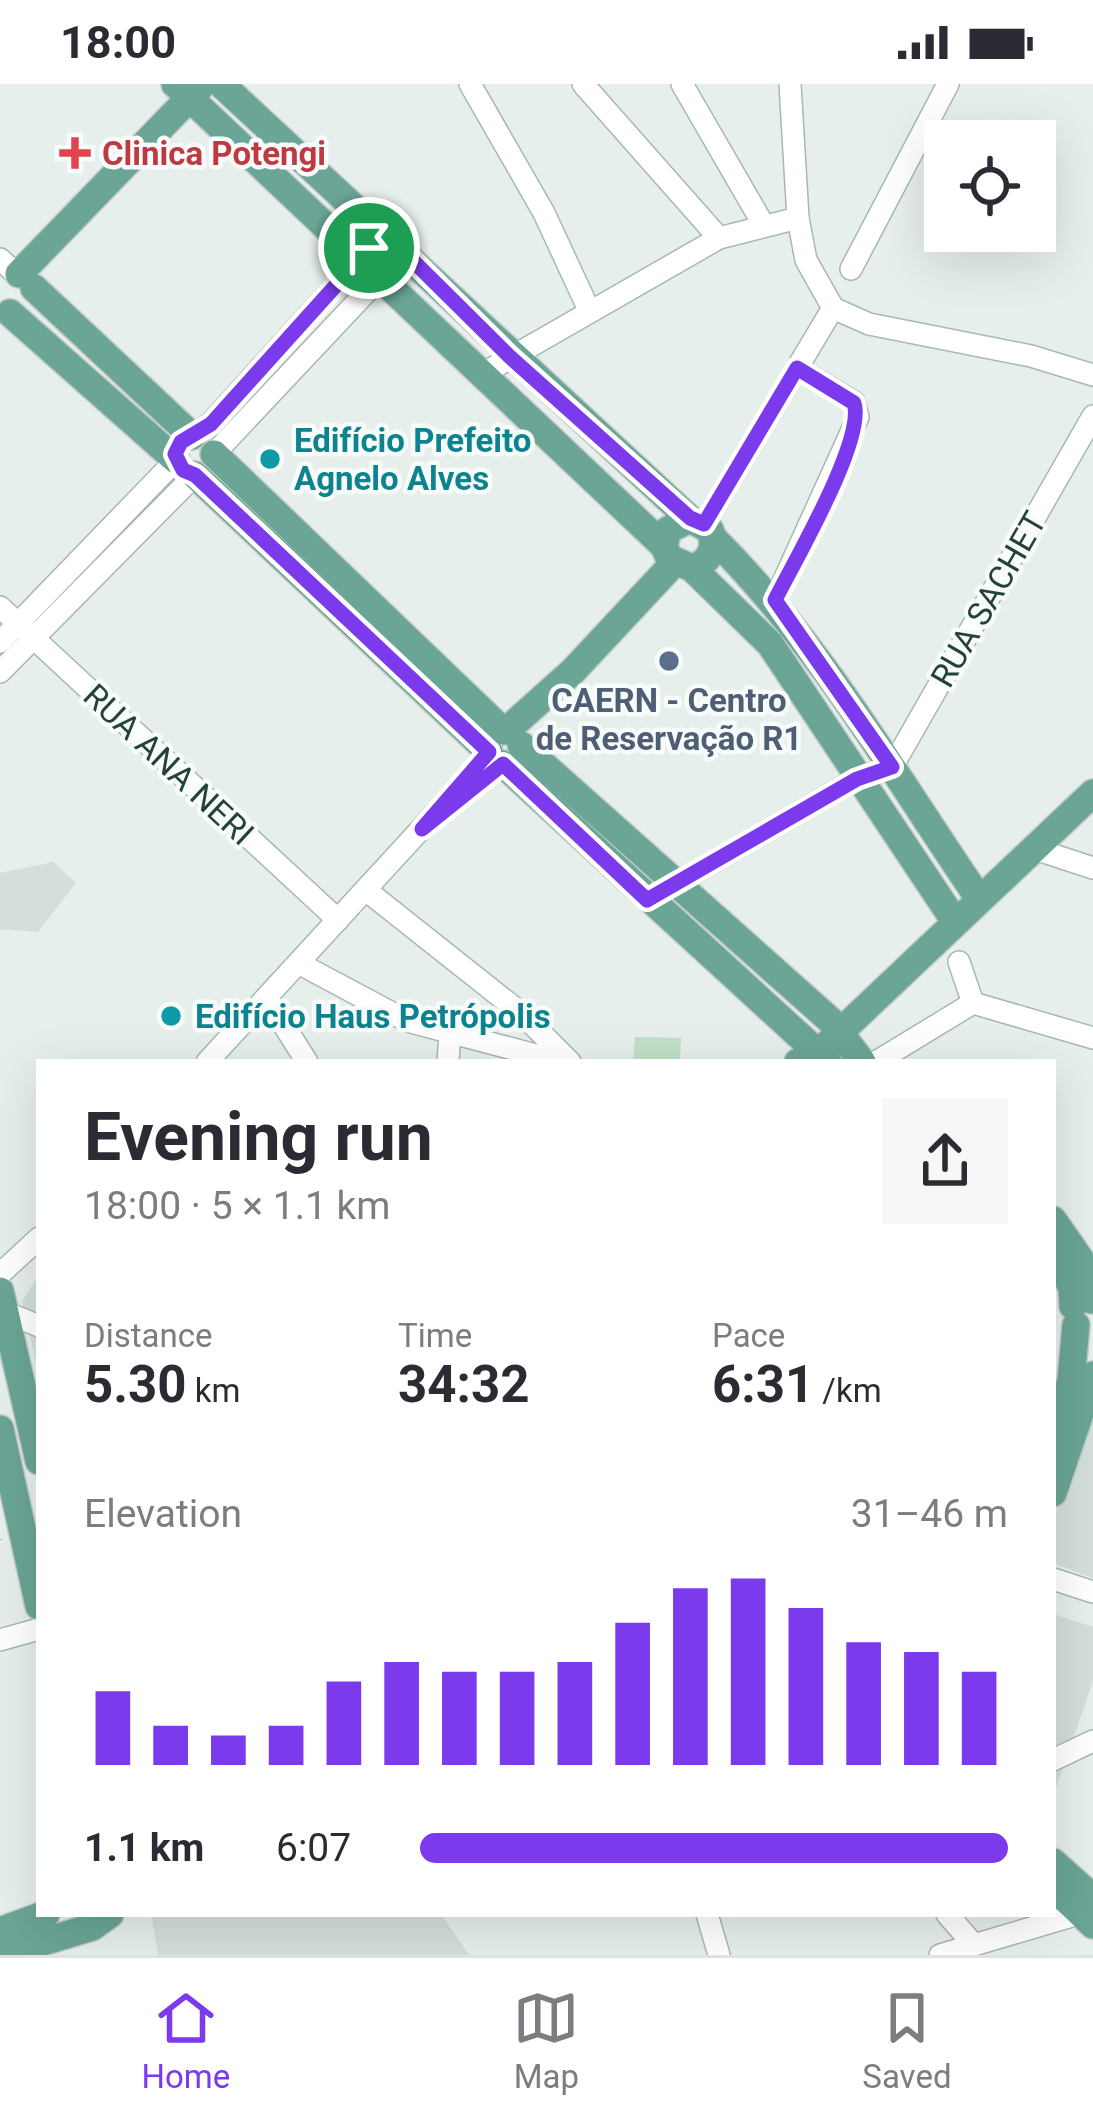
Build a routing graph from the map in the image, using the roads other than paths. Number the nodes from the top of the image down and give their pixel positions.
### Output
1 (221, 84) edge
2 (470, 84) edge
3 (583, 84) edge
4 (682, 84) edge
5 (790, 84) edge
6 (948, 84) edge
7 (191, 93) edge
8 (798, 218) junction
9 (763, 224) junction
10 (719, 238) junction
11 (394, 242) junction
12 (371, 266) junction
13 (851, 269) dead end
14 (17, 277) edge
15 (833, 308) junction
16 (589, 310) junction
17 (4, 312) edge
18 (509, 356) junction
19 (116, 364) junction
20 (797, 368) junction
21 (484, 374) junction
22 (1093, 375) edge
23 (94, 389) junction
24 (1093, 416) edge
25 (602, 439) junction
26 (194, 456) junction
27 (578, 464) junction
28 (702, 527) junction
29 (677, 559) junction
30 (775, 600) junction
31 (0, 607) edge
32 (25, 631) junction
33 (0, 642) edge
34 (0, 672) edge
35 (505, 748) junction
36 (875, 772) junction
37 (1093, 793) edge
38 (1035, 849) junction
39 (1093, 868) edge
40 (673, 882) junction
41 (367, 891) junction
42 (978, 897) junction
43 (647, 900) junction
44 (338, 920) junction
45 (954, 920) junction
46 (959, 962) dead end
47 (301, 964) junction
48 (268, 1000) junction
49 (973, 1003) junction
50 (840, 1032) junction
51 (450, 1034) junction
52 (1093, 1039) edge
53 (210, 1059) edge
54 (305, 1059) edge
55 (448, 1059) edge
56 (554, 1059) edge
57 (563, 1059) edge
58 (813, 1059) edge
59 (815, 1059) edge
60 (860, 1059) edge
61 (881, 1059) edge
62 (1056, 1223) edge
63 (36, 1241) edge
64 (1056, 1259) edge
65 (0, 1274) edge
66 (2, 1302) edge
67 (1085, 1312) edge
68 (36, 1324) edge
69 (1093, 1375) edge
70 (36, 1421) edge
71 (1056, 1424) edge
72 (0, 1429) edge
73 (1056, 1484) edge
74 (15, 1528) edge
75 (1056, 1580) edge
76 (1093, 1592) edge
77 (36, 1596) edge
78 (36, 1630) edge
79 (0, 1640) edge
80 (1093, 1741) edge
81 (1056, 1759) edge
82 (1056, 1866) edge
83 (1056, 1889) edge
84 (1089, 1911) edge
85 (38, 1917) edge
86 (106, 1917) edge
87 (707, 1917) edge
88 (950, 1917) edge
89 (0, 1931) edge
90 (974, 1945) junction
91 (0, 1955) edge
92 (719, 1955) edge
93 (940, 1955) edge

1 - 11 main road
2 - 16 street
3 - 10 street
4 - 9 street
5 - 8 street
6 - 13 street
7 - 12 main road
7 - 14 main road
8 - 9 street
8 - 15 street
9 - 10 street
10 - 16 street
11 - 12 street
11 - 18 main road
12 - 21 main road
12 - 26 street
14 - 17 main road
14 - 19 main road
15 - 20 street
15 - 22 street
16 - 18 street
17 - 23 main road
18 - 21 street
18 - 25 main road
19 - 23 main road
19 - 26 main road
20 - 28 street
20 - 30 street
21 - 27 main road
23 - 26 main road
24 - 36 street, RUA SACHET
25 - 27 main road
25 - 28 main road
26 - 32 street
26 - 35 main road
27 - 29 main road
28 - 29 main road
28 - 29 main road
28 - 30 main road
29 - 35 main road
29 - 36 main road
30 - 36 main road
31 - 32 street, RUA ANA NERI
32 - 33 street
32 - 34 street
32 - 44 street, RUA ANA NERI
35 - 40 main road
35 - 41 street
35 - 43 main road
36 - 40 street
36 - 42 main road
36 - 45 main road
37 - 38 main road
38 - 39 street
38 - 42 main road
40 - 43 street
40 - 50 main road
41 - 44 street
41 - 57 street
42 - 45 main road
43 - 58 main road
44 - 47 street
45 - 50 main road
46 - 49 street
47 - 48 street
47 - 51 street
48 - 53 street
48 - 54 street
49 - 52 street
49 - 61 street
50 - 59 main road
50 - 60 main road
51 - 55 street
51 - 56 street
62 - 67 main road
63 - 65 street
64 - 67 main road
66 - 68 street
66 - 70 main road
67 - 71 main road
69 - 73 main road
72 - 74 main road
74 - 77 main road
75 - 76 street
78 - 79 street
80 - 81 street
82 - 84 main road
83 - 84 main road
84 - 90 street
85 - 89 main road
86 - 91 main road
87 - 92 street
88 - 90 street
90 - 93 street

